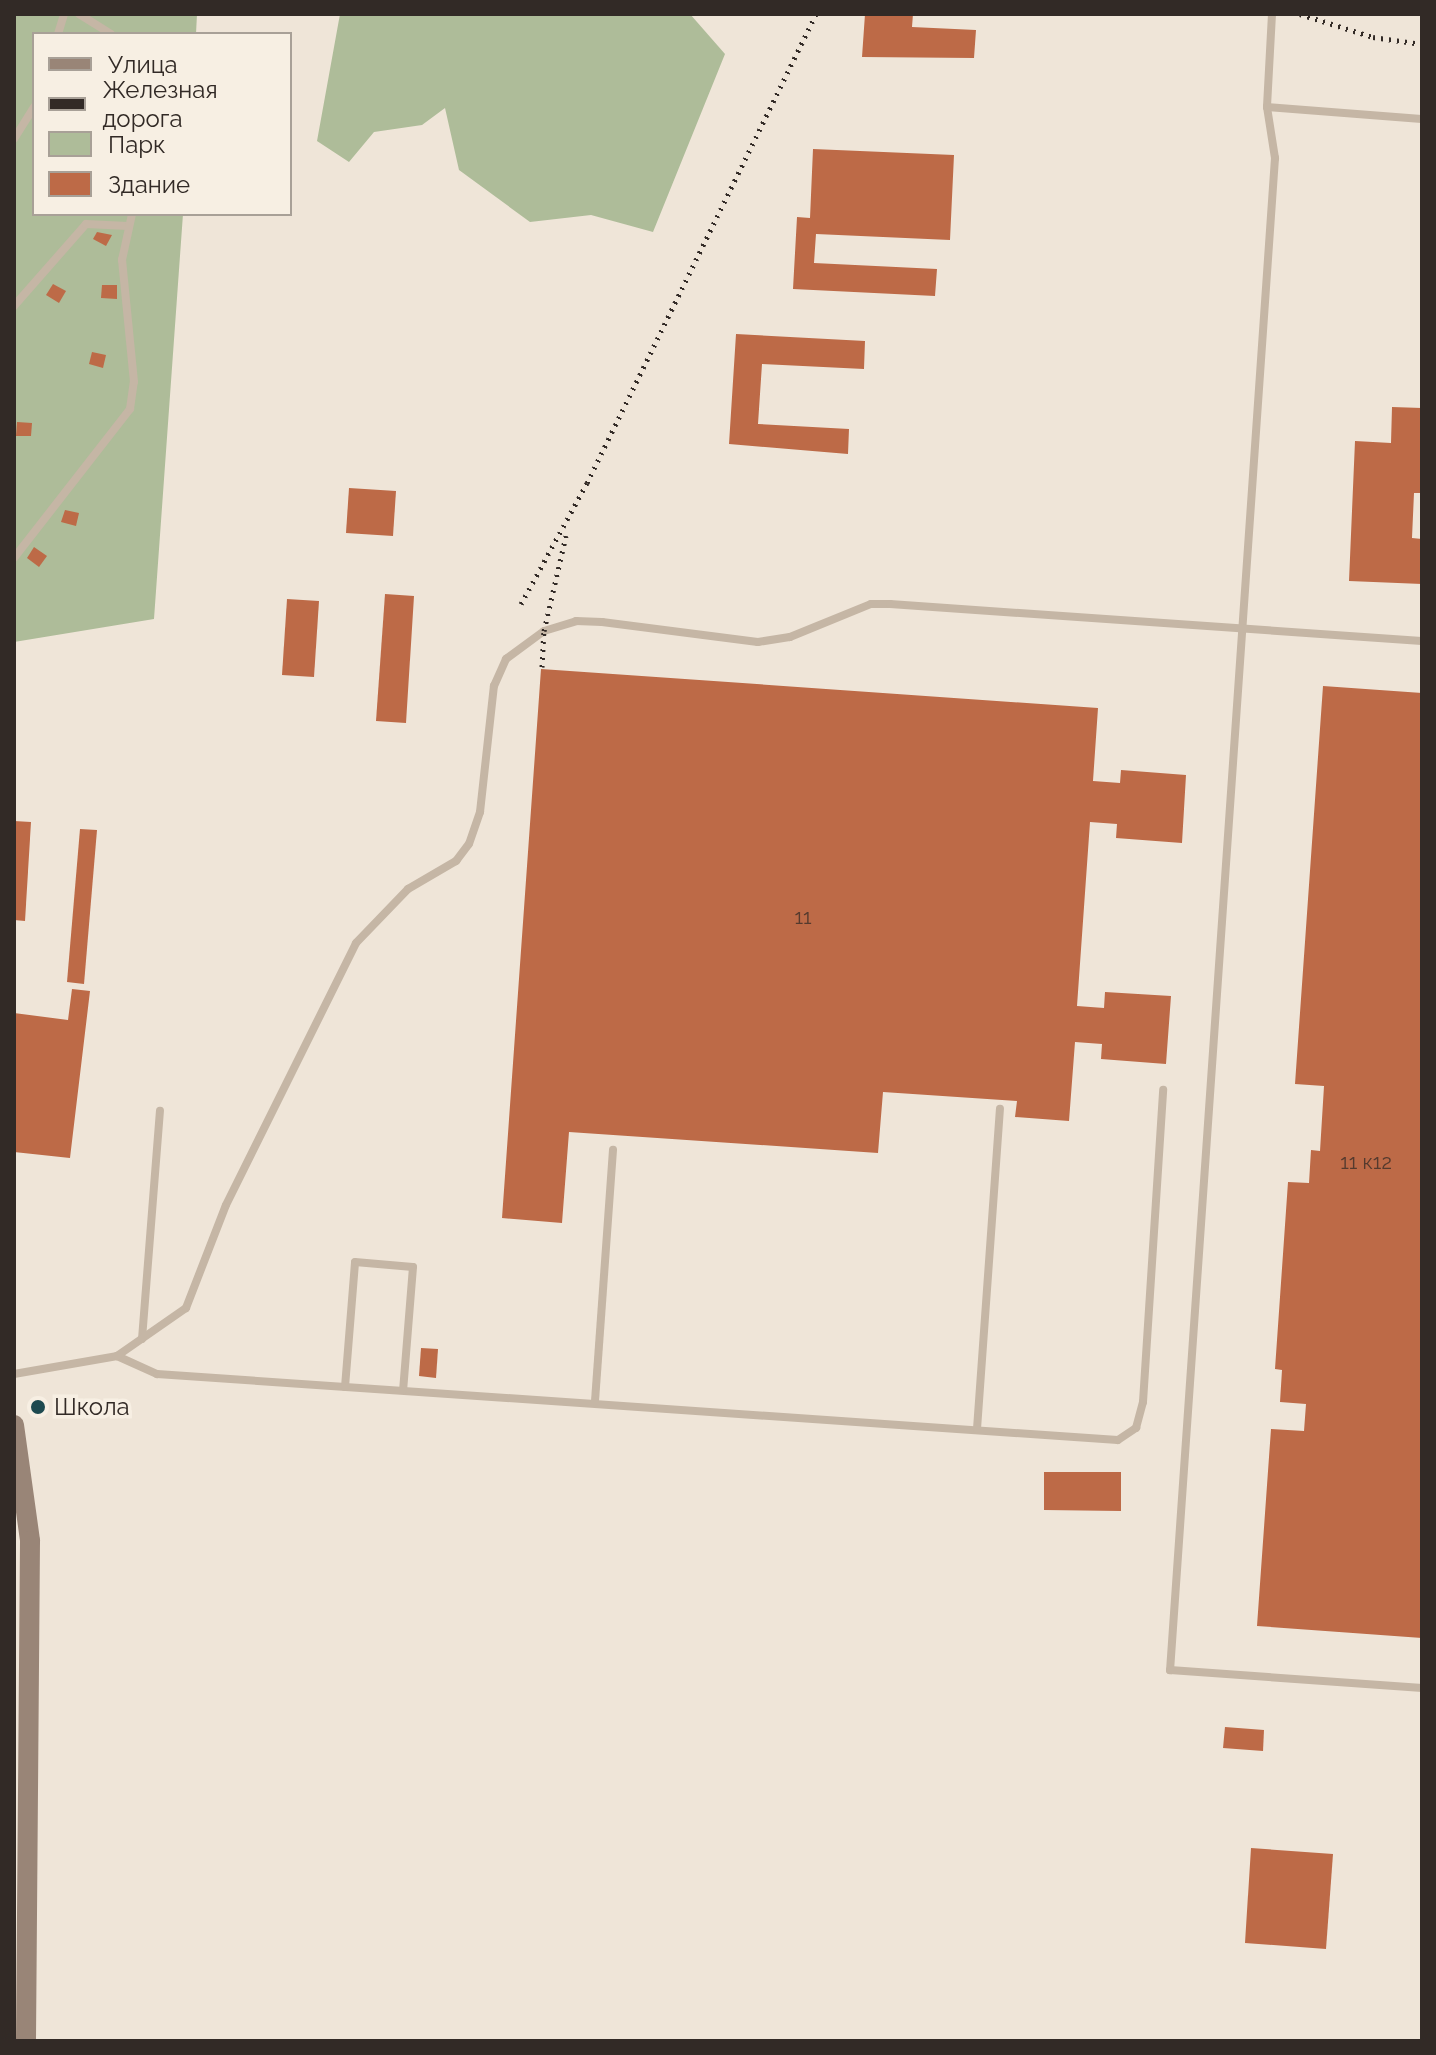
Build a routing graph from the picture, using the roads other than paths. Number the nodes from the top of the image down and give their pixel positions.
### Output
1 (79, 14) edge
2 (1272, 14) edge
3 (108, 32) edge
4 (1267, 107) junction
5 (32, 110) edge
6 (1422, 119) edge
7 (14, 139) edge
8 (131, 216) edge
9 (128, 226) junction
10 (14, 306) edge
11 (14, 558) edge
12 (1243, 628) junction
13 (1422, 641) edge
14 (1163, 1090) dead end
15 (1000, 1109) dead end
16 (160, 1111) dead end
17 (613, 1150) dead end
18 (142, 1339) junction
19 (117, 1356) junction
20 (14, 1374) edge
21 (345, 1387) junction
22 (403, 1390) junction
23 (595, 1401) junction
24 (14, 1425) edge
25 (977, 1429) junction
26 (1422, 1688) edge
27 (21, 1845) edge
28 (26, 2041) edge

1 - 3 lane
2 - 4 lane
4 - 6 lane
4 - 12 lane
5 - 7 lane
8 - 9 lane
9 - 10 lane
9 - 11 lane
12 - 13 lane
12 - 18 lane
12 - 26 lane
14 - 25 lane
15 - 25 lane
16 - 18 lane
17 - 23 lane
18 - 19 lane
19 - 20 lane
19 - 21 lane
21 - 22 lane
21 - 22 lane
22 - 23 lane
23 - 25 lane
24 - 27 main road
27 - 28 main road

